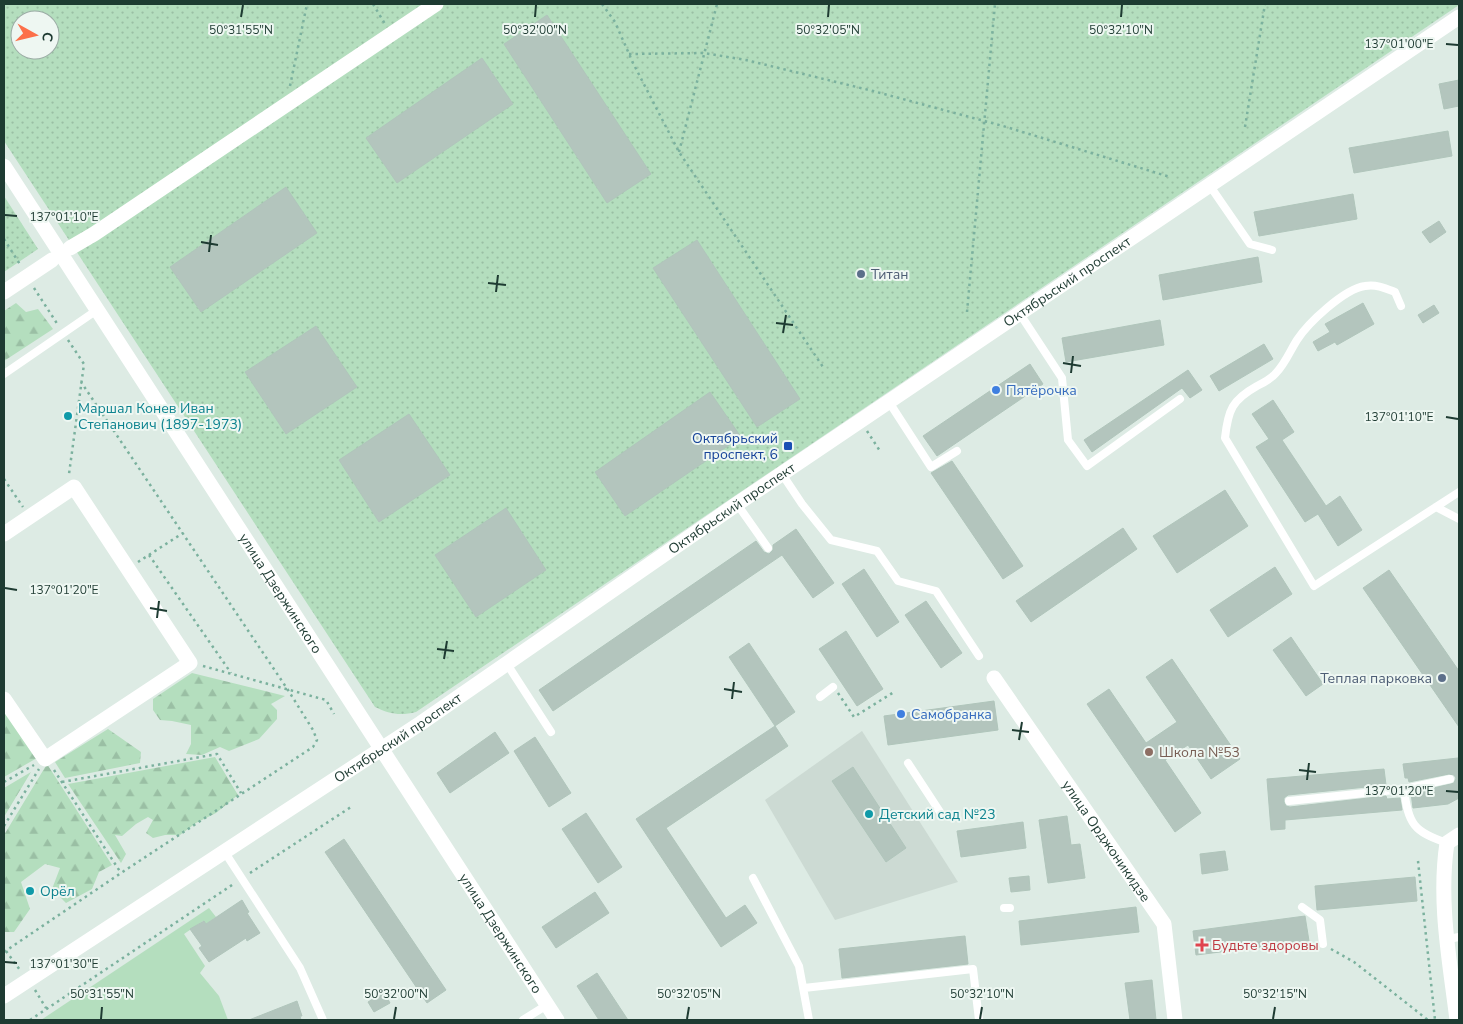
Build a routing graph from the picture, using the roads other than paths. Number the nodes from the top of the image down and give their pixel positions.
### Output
1 (436, 4) edge
2 (1459, 17) edge
3 (4, 166) edge
4 (1210, 186) junction
5 (70, 248) dead end
6 (1272, 250) dead end
7 (52, 260) dead end
8 (4, 292) edge
9 (1401, 306) dead end
10 (98, 310) junction
11 (1020, 314) junction
12 (4, 374) edge
13 (1180, 399) dead end
14 (889, 402) junction
15 (957, 451) dead end
16 (782, 474) junction
17 (1459, 492) edge
18 (737, 504) junction
19 (1436, 507) junction
20 (1459, 519) edge
21 (4, 534) edge
22 (768, 548) dead end
23 (979, 656) dead end
24 (507, 664) junction
25 (994, 678) dead end
26 (834, 687) road end
27 (820, 697) dead end
28 (4, 699) edge
29 (551, 732) dead end
30 (382, 749) junction
31 (908, 763) dead end
32 (1450, 779) dead end
33 (1404, 789) junction
34 (1289, 801) dead end
35 (942, 815) dead end
36 (1453, 839) edge
37 (224, 851) junction
38 (754, 878) dead end
39 (1302, 907) dead end
40 (1454, 938) edge
41 (1323, 944) road end
42 (804, 988) junction
43 (4, 996) edge
44 (547, 1005) junction
45 (323, 1020) edge
46 (523, 1020) edge
47 (557, 1020) edge
48 (809, 1020) edge
49 (979, 1020) edge
50 (1175, 1020) edge
51 (1457, 1020) edge

1 - 5 street
2 - 4 street, Октябрьский проспект
3 - 10 street, улица Дзержинского
4 - 6 lane
4 - 11 street, Октябрьский проспект
7 - 8 street
9 - 19 lane
10 - 12 lane
10 - 30 street, улица Дзержинского
11 - 13 lane
11 - 14 street, Октябрьский проспект
14 - 15 lane
14 - 16 street, Октябрьский проспект
16 - 18 street, Октябрьский проспект
16 - 23 lane
17 - 19 lane
18 - 22 lane
18 - 24 street, Октябрьский проспект
19 - 20 lane
21 - 28 street
24 - 29 lane
24 - 30 street, Октябрьский проспект
25 - 50 street, улица Орджоникидзе
26 - 27 lane
30 - 37 street, Октябрьский проспект
30 - 44 street, улица Дзержинского
31 - 35 lane
32 - 33 lane
33 - 34 lane
33 - 36 lane
36 - 40 street
37 - 43 street, Октябрьский проспект
37 - 45 lane
38 - 42 lane
39 - 41 lane
40 - 51 street
42 - 48 lane
42 - 49 lane
44 - 46 lane
44 - 47 street, улица Дзержинского

